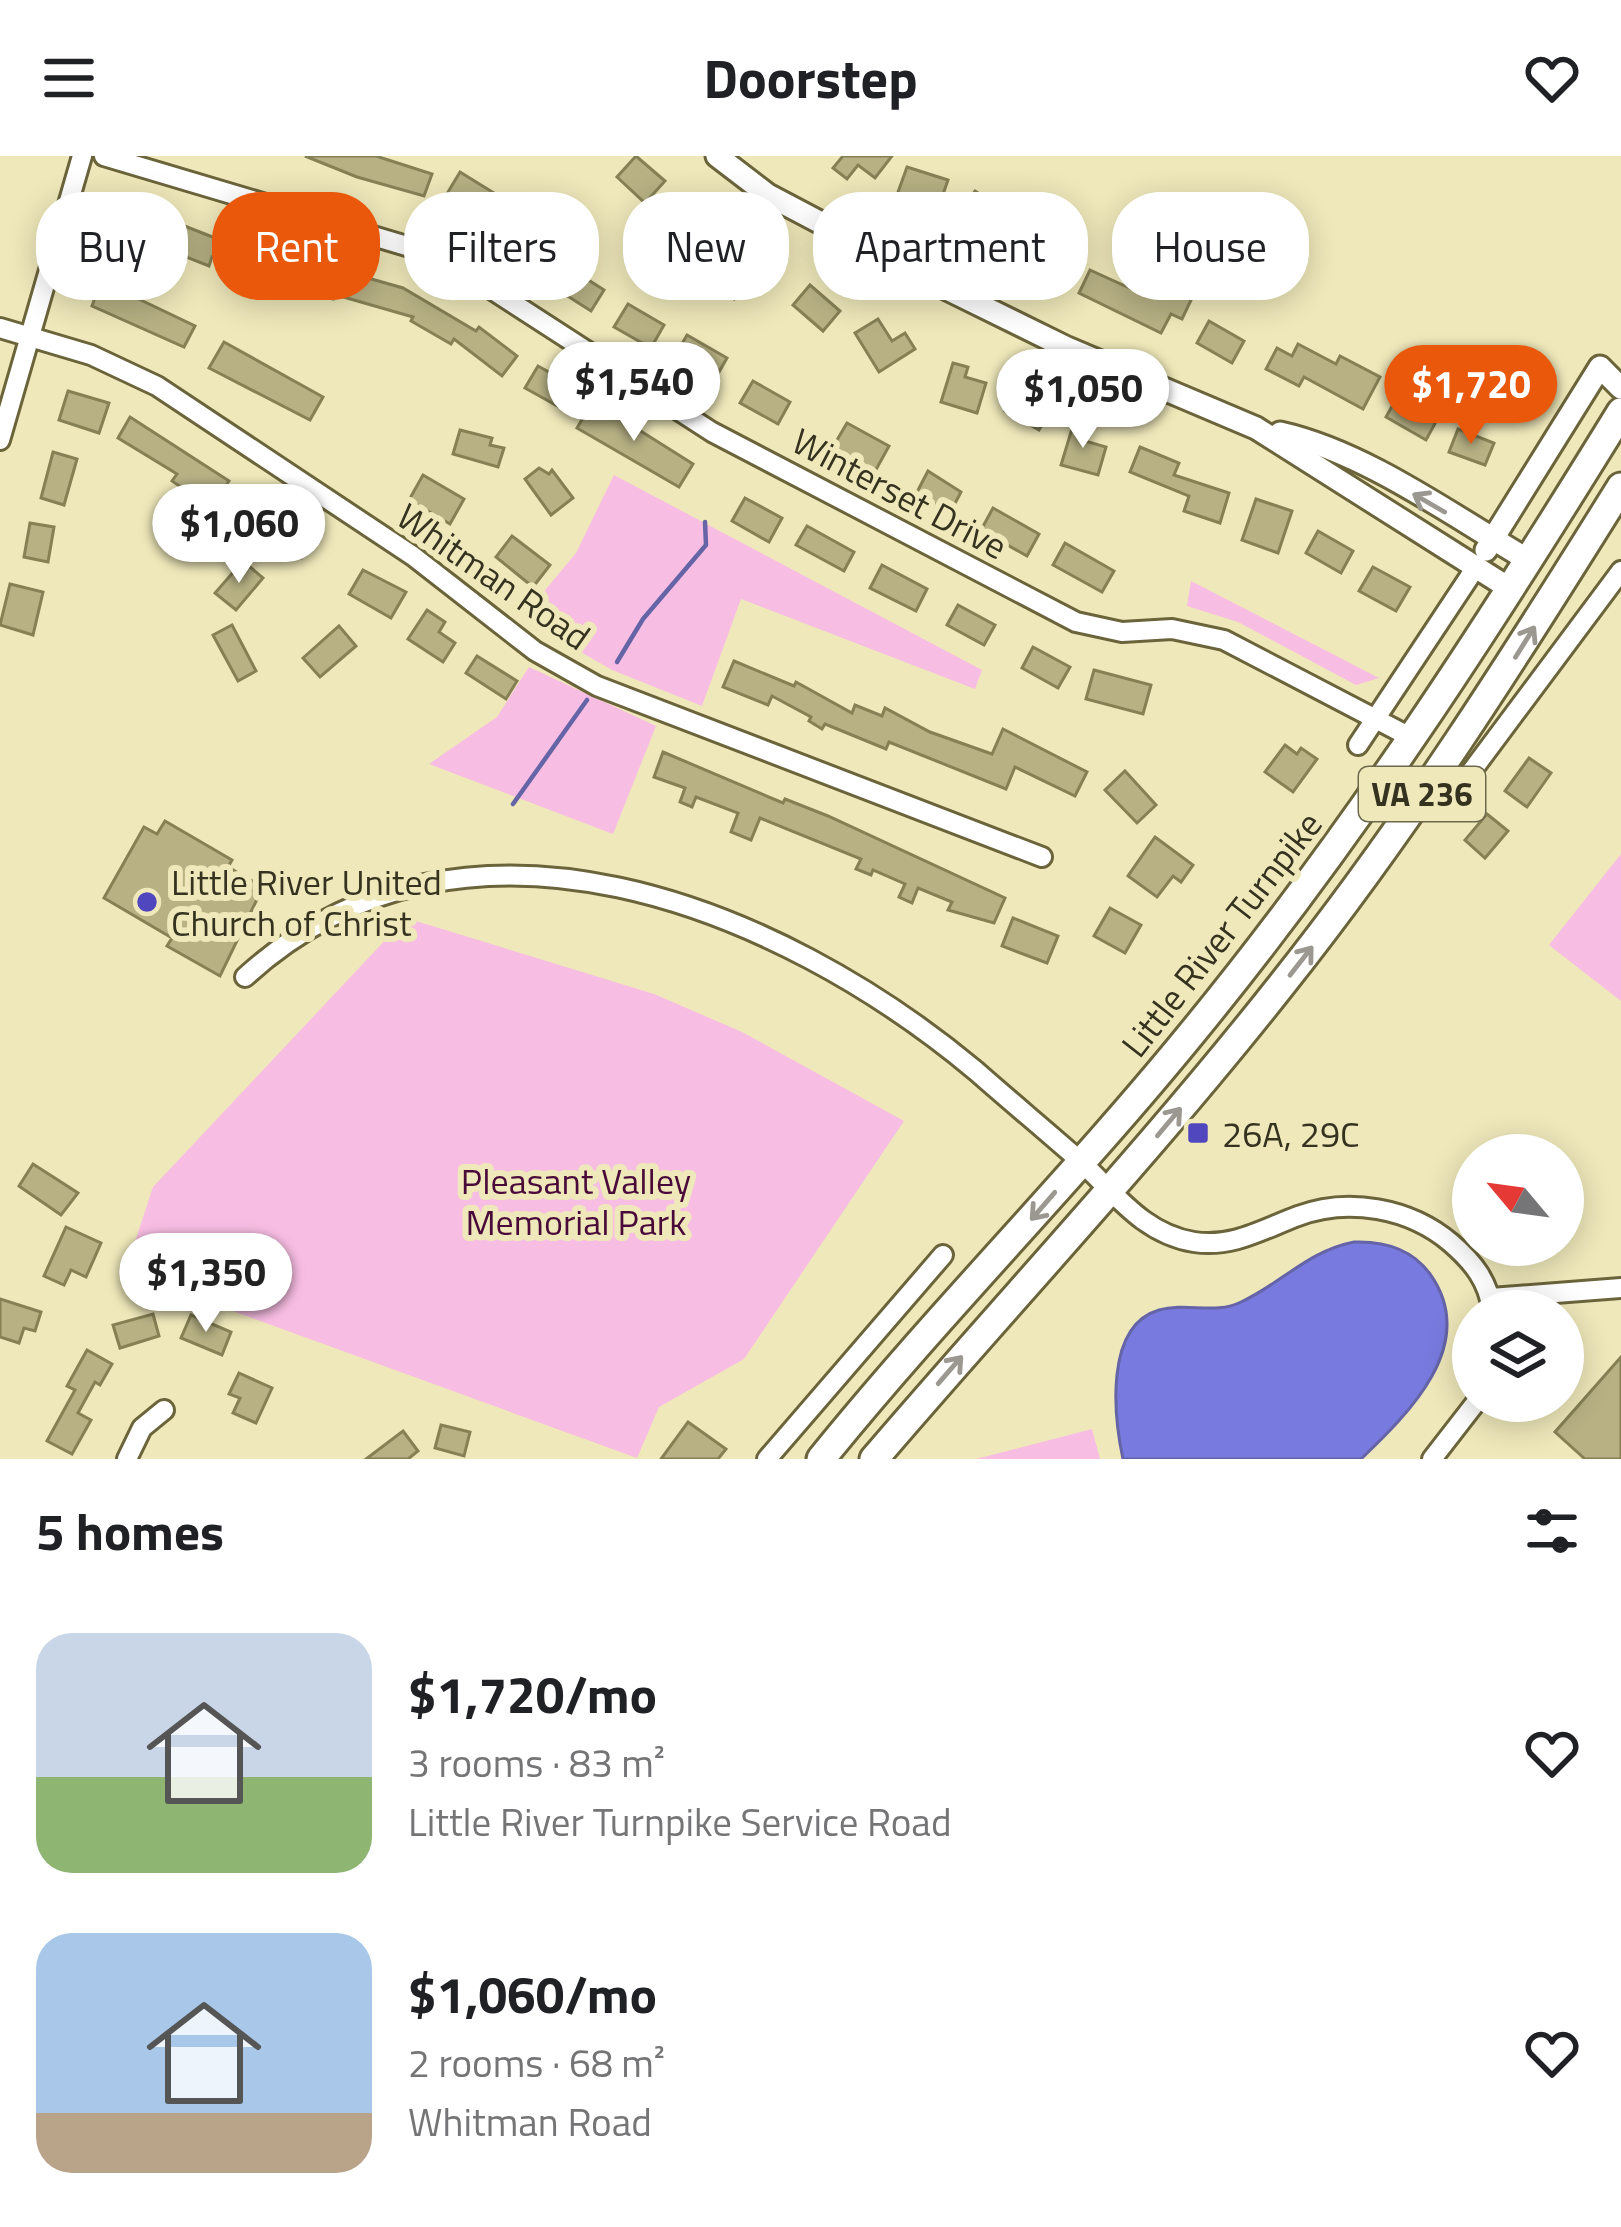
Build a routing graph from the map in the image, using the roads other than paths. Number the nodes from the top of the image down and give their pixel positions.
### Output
1 (82, 156) edge
2 (104, 156) edge
3 (717, 156) edge
4 (0, 328) edge
5 (29, 337) junction
6 (1621, 388) edge
7 (1621, 412) edge
8 (1256, 428) junction
9 (0, 440) edge
10 (1621, 487) edge
11 (1493, 540) junction
12 (1530, 561) junction
13 (1476, 567) junction
14 (1621, 571) edge
15 (1512, 590) junction
16 (1376, 719) junction
17 (1414, 740) junction
18 (1358, 745) dead end
19 (1471, 772) dead end
20 (1042, 856) dead end
21 (245, 977) dead end
22 (1081, 1162) junction
23 (1109, 1191) junction
24 (943, 1255) dead end
25 (1621, 1288) edge
26 (1484, 1290) edge
27 (1584, 1293) edge
28 (164, 1410) dead end
29 (1461, 1422) edge
30 (127, 1459) edge
31 (767, 1459) edge
32 (821, 1459) edge
33 (874, 1459) edge
34 (1432, 1459) edge

1 - 5 street
2 - 16 street, Winterset Drive
3 - 8 street
4 - 5 street, Whitman Road
5 - 9 street
5 - 20 street, Whitman Road
6 - 11 street
7 - 12 main road, Little River Turnpike / VA 236
11 -> 8 street
8 - 13 street
23 -> 10 main road, VA 236
11 - 12 street
11 - 13 street
12 - 15 main road, Little River Turnpike / VA 236
13 - 15 street
13 - 16 street
14 - 19 street
15 - 17 main road, Little River Turnpike / VA 236
16 - 17 street, Winterset Drive
16 - 18 street
17 - 22 main road, Little River Turnpike / VA 236
21 - 22 street
22 - 23 street
22 -> 32 main road, Little River Turnpike / VA 236
23 - 26 street
33 -> 23 main road, VA 236
24 - 31 street
25 - 27 street
28 - 30 street
29 - 34 street

